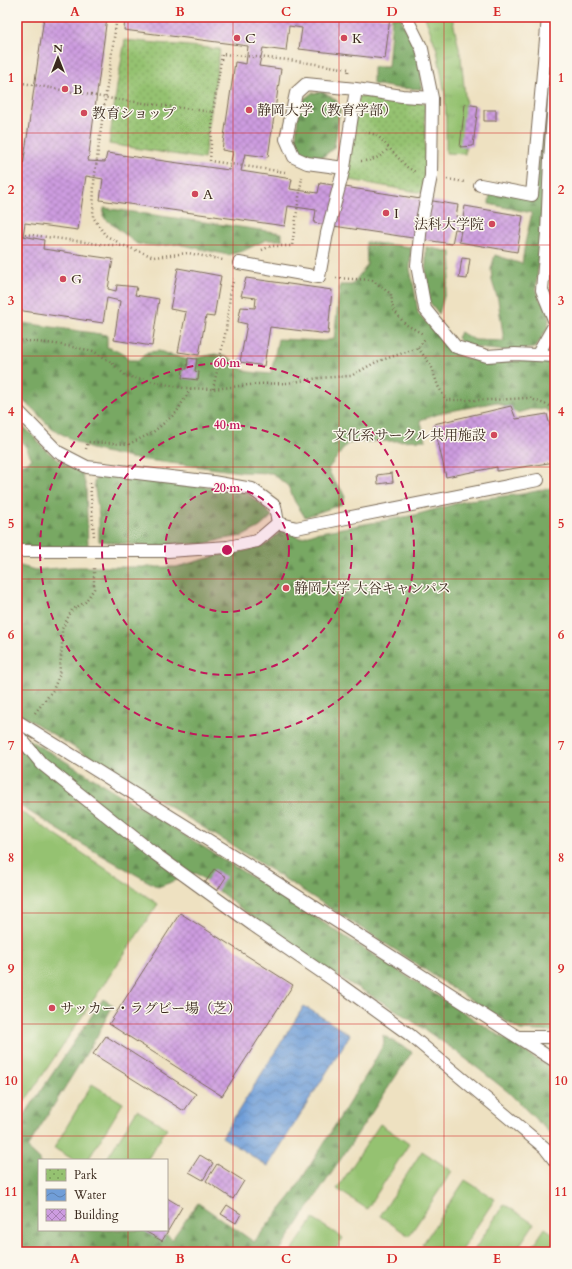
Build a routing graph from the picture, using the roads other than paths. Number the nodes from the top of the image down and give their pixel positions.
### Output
1 (406, 17) edge
2 (548, 17) edge
3 (555, 86) edge
4 (351, 89) junction
5 (432, 98) junction
6 (344, 163) junction
7 (480, 185) road end
8 (239, 263) road end
9 (555, 323) edge
10 (538, 354) junction
11 (555, 356) edge
12 (17, 410) edge
13 (538, 480) dead end
14 (278, 523) junction
15 (17, 551) edge
16 (17, 721) edge
17 (17, 734) edge
18 (517, 1036) junction
19 (555, 1037) edge
20 (555, 1061) edge
21 (555, 1161) edge

1 - 5 lane
2 - 7 lane
3 - 9 lane
4 - 5 lane
4 - 6 lane
4 - 6 lane
5 - 10 lane
6 - 8 lane
9 - 10 lane
10 - 11 lane
12 - 14 lane
13 - 14 lane
14 - 15 lane
16 - 18 lane
17 - 21 lane
18 - 19 lane
18 - 20 lane

